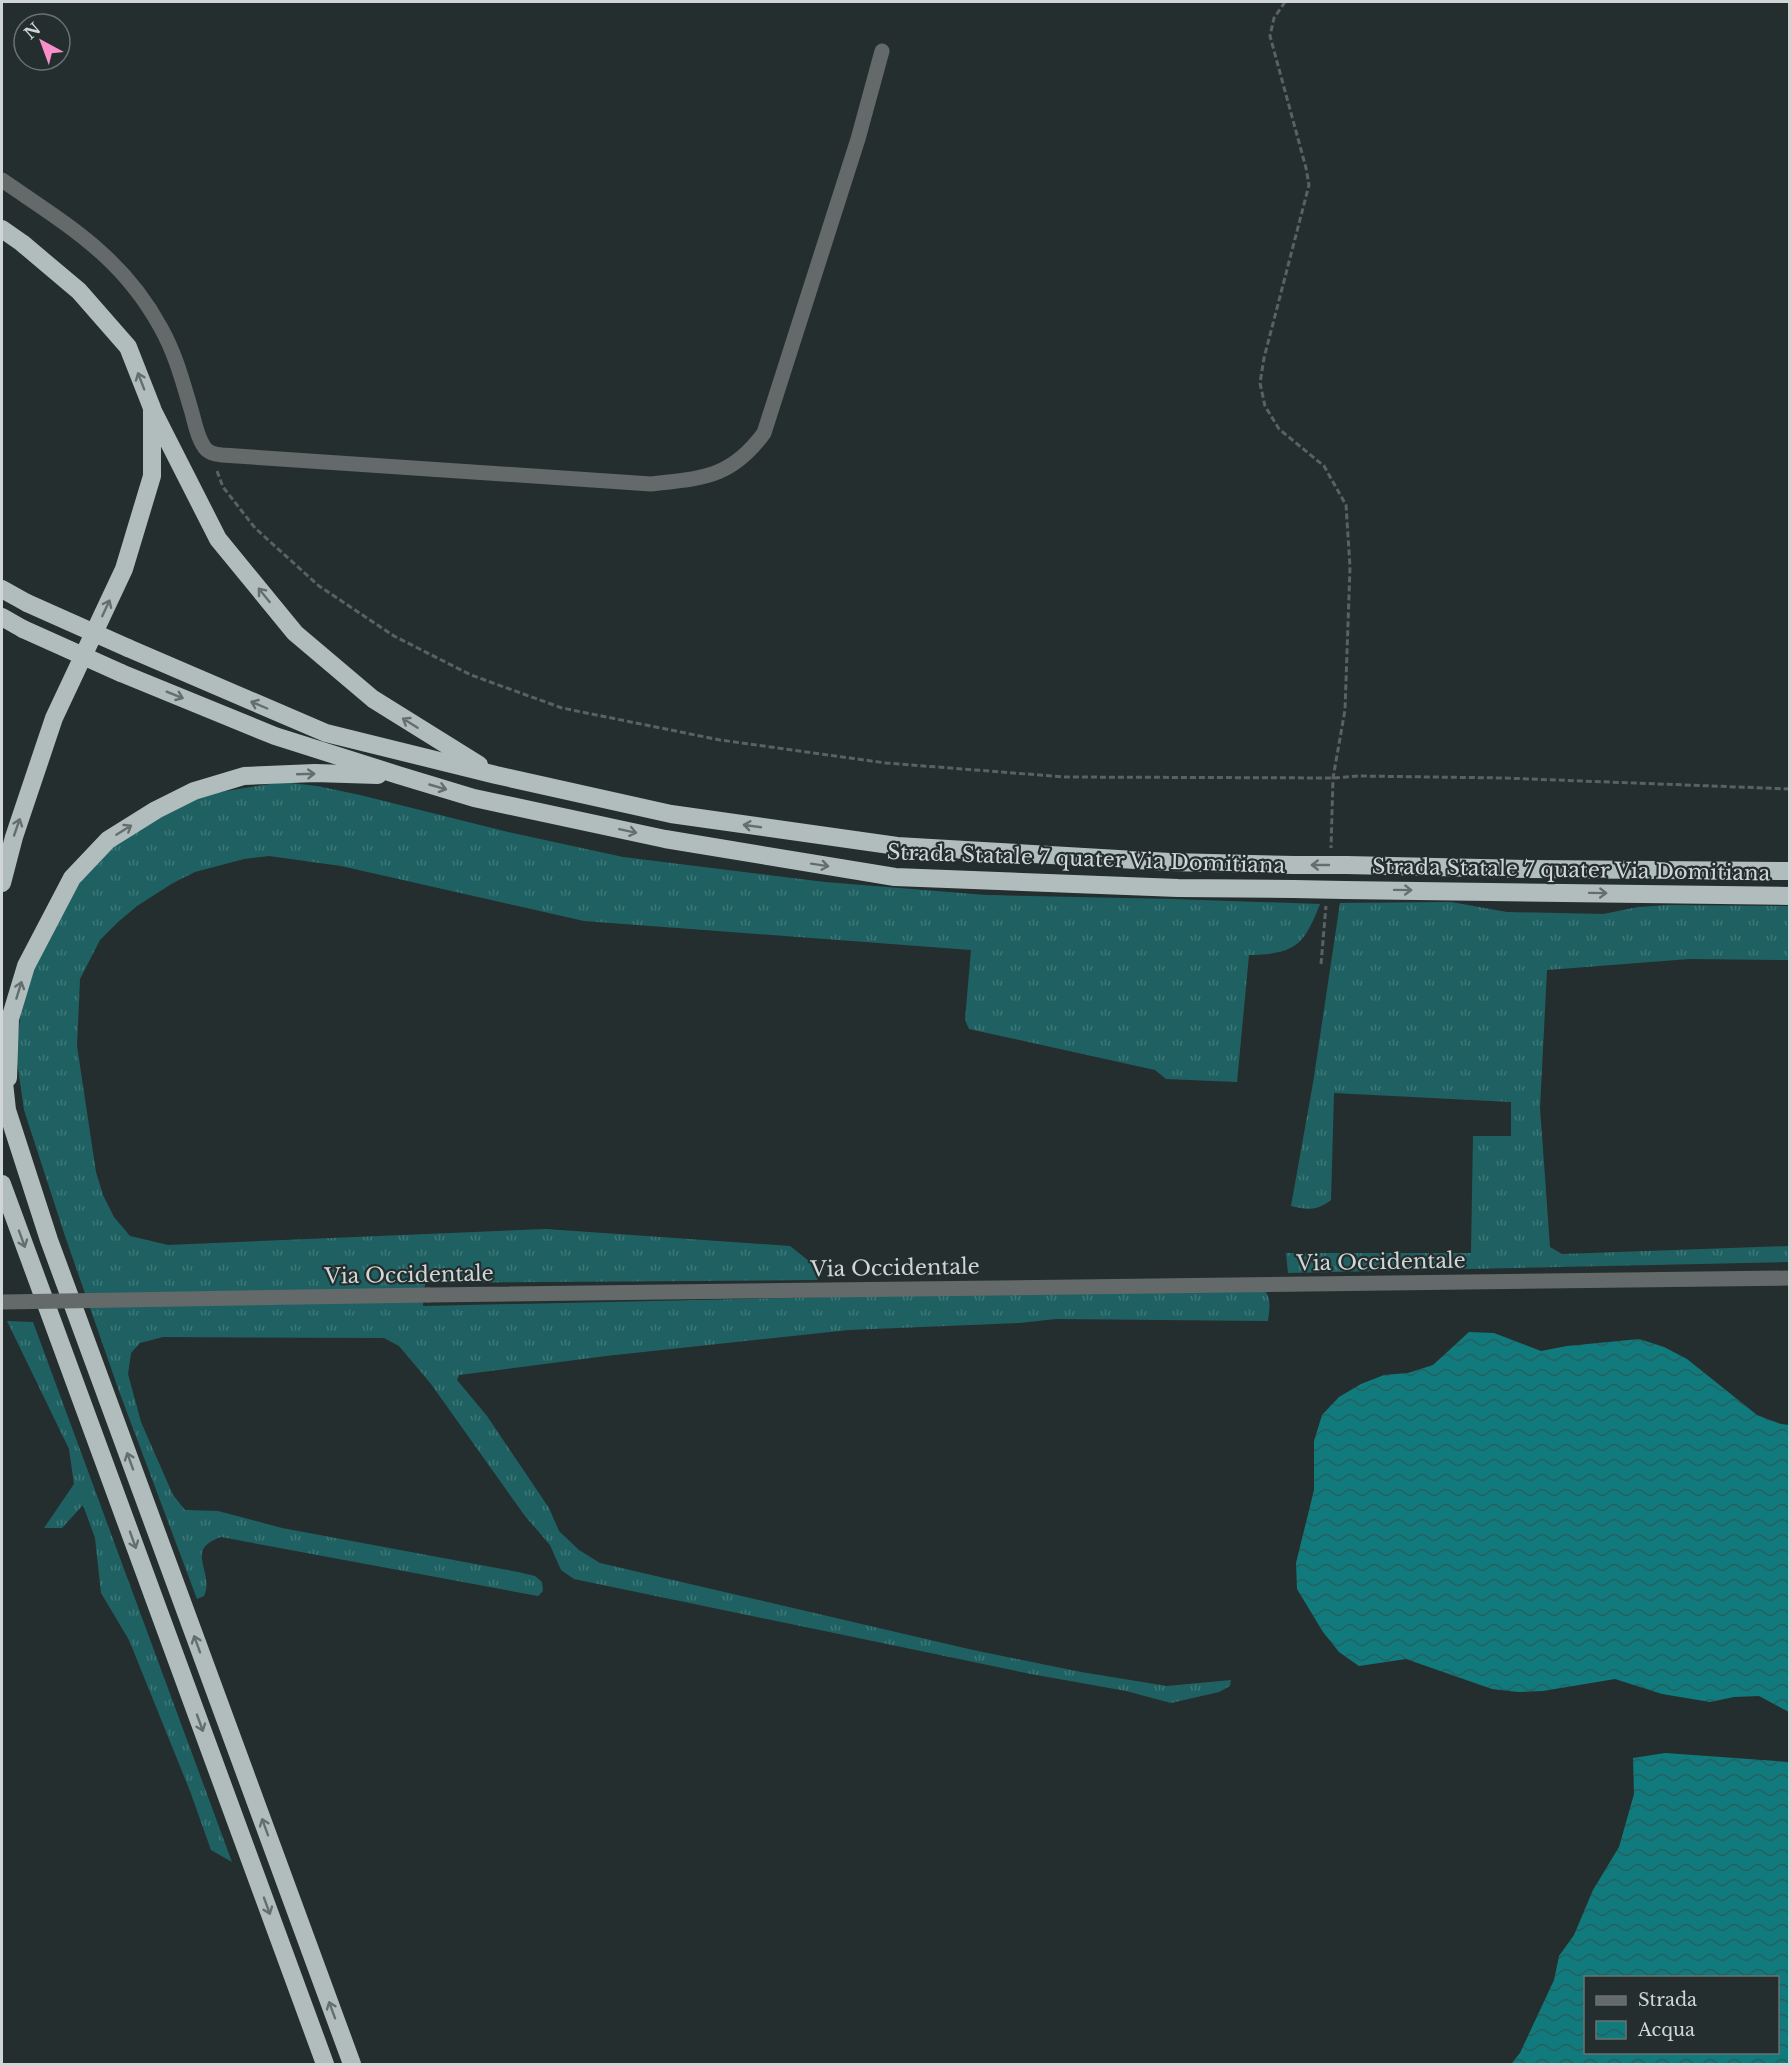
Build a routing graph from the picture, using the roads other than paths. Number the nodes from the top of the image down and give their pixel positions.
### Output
1 (882, 51) dead end
2 (2, 180) edge
3 (2, 229) edge
4 (152, 408) junction
5 (2, 589) edge
6 (2, 617) edge
7 (398, 775) junction
8 (496, 775) junction
9 (1790, 871) edge
10 (2, 883) edge
11 (1790, 896) edge
12 (2, 1064) edge
13 (7, 1110) junction
14 (2, 1184) edge
15 (1790, 1278) edge
16 (2, 1302) edge
17 (326, 2064) edge
18 (352, 2064) edge

1 - 2 street
4 -> 3 highway
8 -> 4 highway
10 -> 4 highway
8 -> 5 highway, Strada Statale 7 quater Via Domitiana, bridge
6 -> 7 highway, Strada Statale 7 quater Via Domitiana, bridge
7 -> 11 highway, Strada Statale 7 quater Via Domitiana, bridge
13 -> 7 highway
9 -> 8 highway, Strada Statale 7 quater Via Domitiana, bridge
12 - 13 highway
18 -> 13 highway
14 -> 17 highway
15 - 16 street, Via Occidentale, bridge

